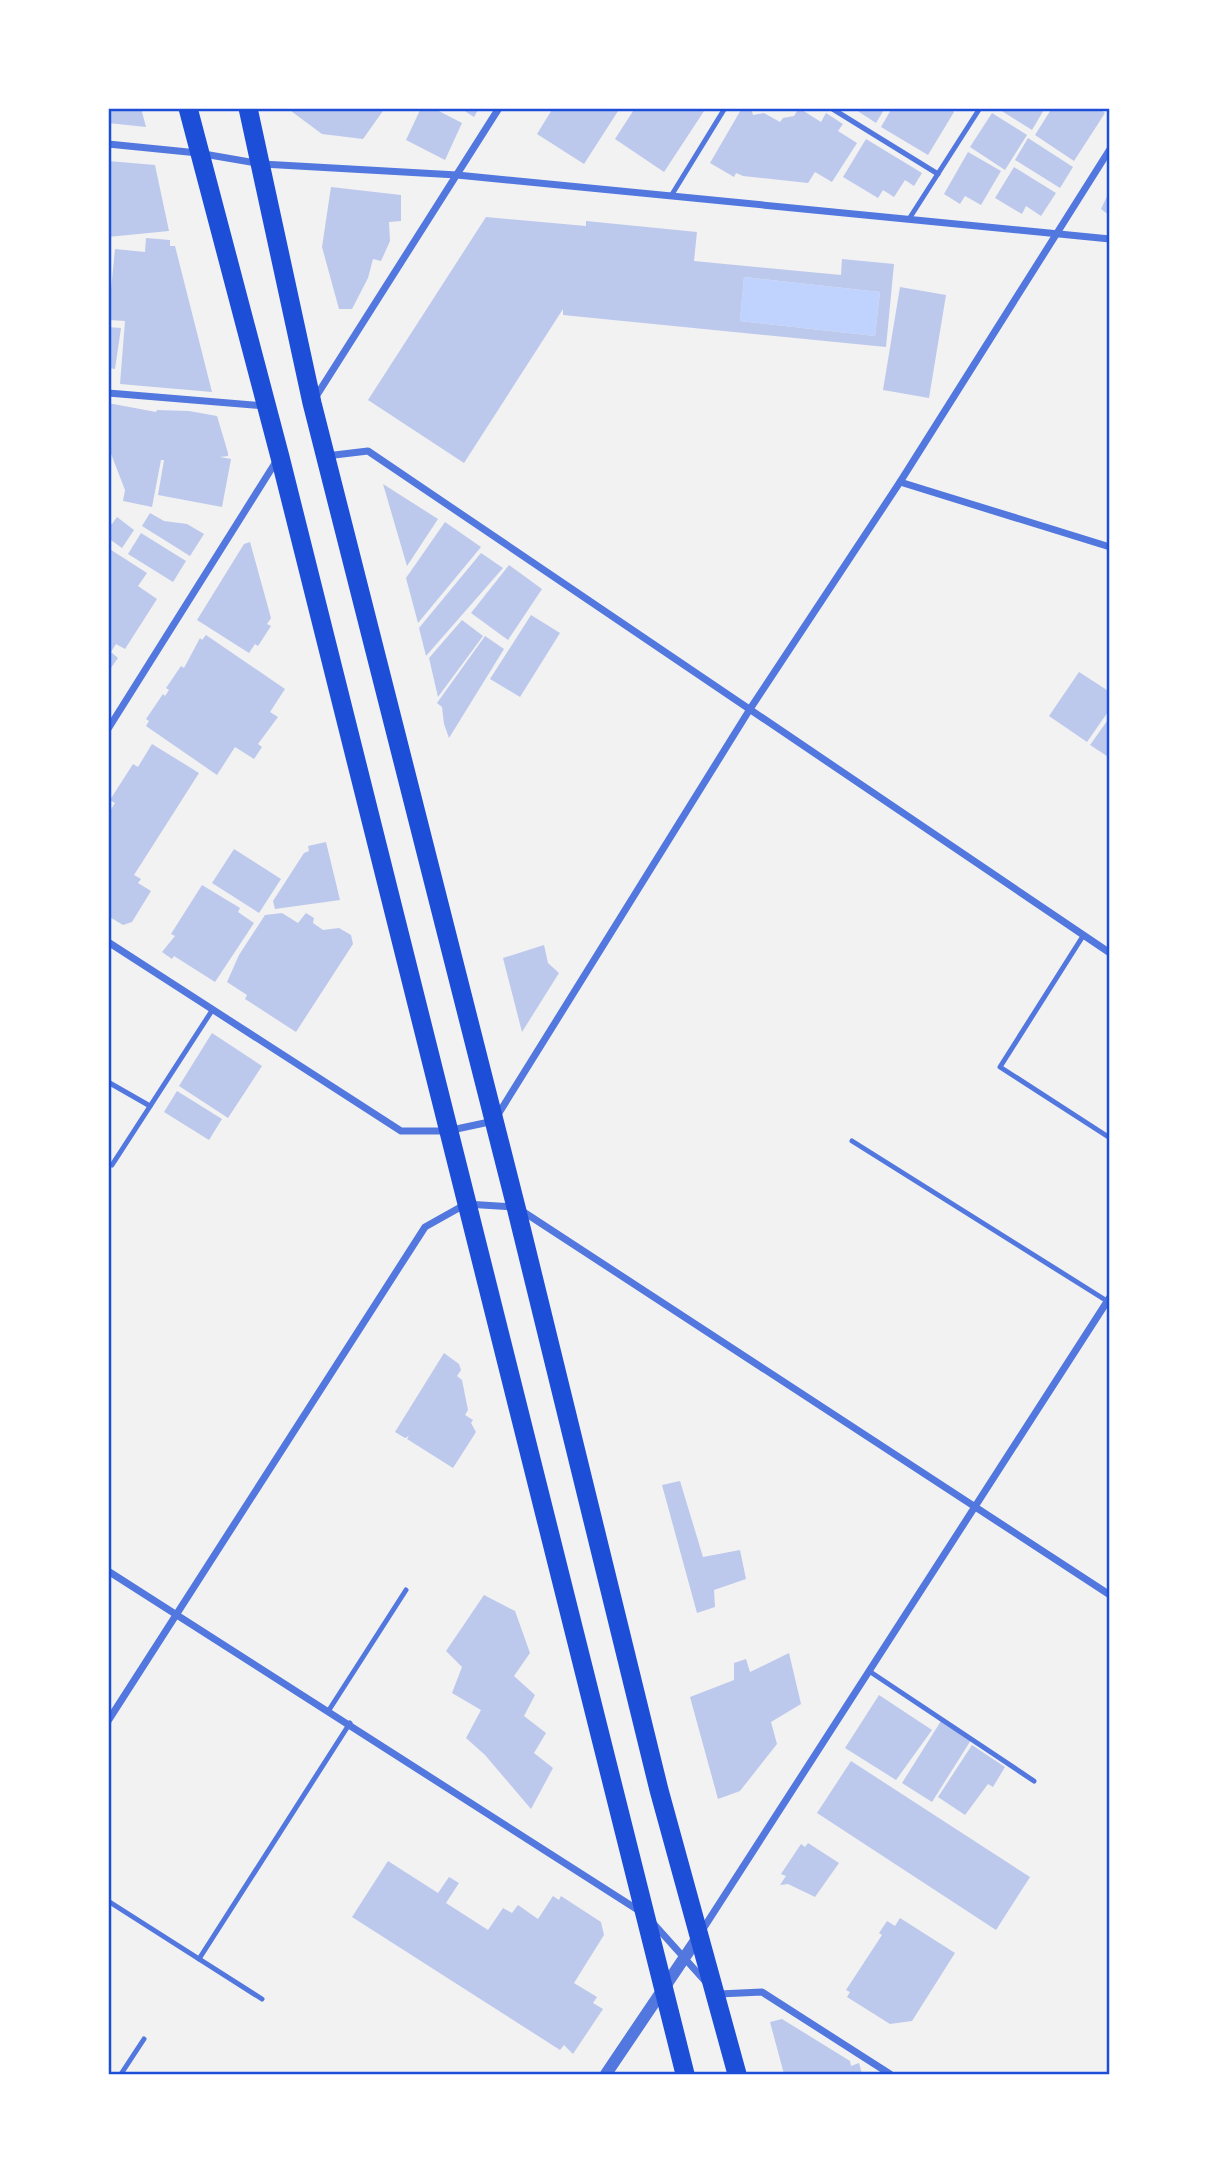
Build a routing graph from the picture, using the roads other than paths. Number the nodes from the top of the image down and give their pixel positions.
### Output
1 (188, 108) edge
2 (248, 108) edge
3 (499, 108) edge
4 (725, 108) edge
5 (831, 108) edge
6 (980, 108) edge
7 (108, 144) edge
8 (1110, 149) edge
9 (198, 153) junction
10 (262, 164) junction
11 (938, 174) junction
12 (457, 175) junction
13 (671, 196) junction
14 (909, 219) junction
15 (1057, 234) junction
16 (1110, 239) edge
17 (108, 393) edge
18 (312, 403) junction
19 (265, 406) junction
20 (326, 456) junction
21 (280, 457) junction
22 (900, 482) junction
23 (1110, 547) edge
24 (750, 709) junction
25 (108, 729) edge
26 (1083, 936) junction
27 (108, 942) edge
28 (1110, 953) edge
29 (213, 1009) junction
30 (108, 1082) edge
31 (150, 1106) junction
32 (494, 1121) junction
33 (447, 1131) junction
34 (1110, 1138) edge
35 (852, 1141) dead end
36 (112, 1165) dead end
37 (466, 1204) junction
38 (516, 1207) junction
39 (1108, 1299) edge
40 (975, 1507) junction
41 (108, 1571) edge
42 (407, 1590) dead end
43 (1110, 1595) edge
44 (176, 1613) junction
45 (869, 1671) junction
46 (329, 1710) junction
47 (108, 1721) edge
48 (350, 1723) junction
49 (1034, 1781) dead end
50 (108, 1900) edge
51 (645, 1914) junction
52 (699, 1936) junction
53 (684, 1957) junction
54 (200, 1959) junction
55 (664, 1986) junction
56 (717, 1994) junction
57 (262, 1999) dead end
58 (144, 2039) dead end
59 (121, 2074) edge
60 (606, 2074) edge
61 (685, 2074) edge
62 (737, 2074) edge
63 (890, 2074) edge

1 - 9 highway
2 - 10 highway
3 - 12 street
4 - 13 lane
5 - 11 lane
6 - 11 lane
7 - 9 street
8 - 15 street
9 - 10 street
9 - 19 highway
10 - 12 street
10 - 18 highway
11 - 14 lane
12 - 13 street
12 - 18 street
13 - 14 street
14 - 15 street
15 - 16 street
15 - 22 street
17 - 19 street
18 - 20 highway
19 - 21 highway
20 - 24 street
20 - 32 highway
21 - 25 street
21 - 33 highway
22 - 23 street
22 - 24 street
24 - 26 street
24 - 32 street
26 - 28 street
26 - 34 lane
27 - 29 street
29 - 31 lane
29 - 33 street
30 - 31 lane
31 - 36 lane
32 - 33 street
32 - 38 highway
33 - 37 highway
35 - 39 lane
37 - 38 street
37 - 44 street
37 - 51 highway
38 - 40 street
38 - 52 highway
39 - 40 street
40 - 43 street
40 - 45 street
41 - 44 street
42 - 46 lane
44 - 46 street
44 - 47 street
45 - 49 lane
45 - 52 street
46 - 48 street
48 - 51 street
48 - 54 lane
50 - 54 lane
51 - 53 street
51 - 55 highway
52 - 53 street
52 - 56 highway
53 - 55 street
53 - 56 street
54 - 57 lane
55 - 60 street
55 - 61 highway
56 - 62 highway
56 - 63 street
58 - 59 lane

